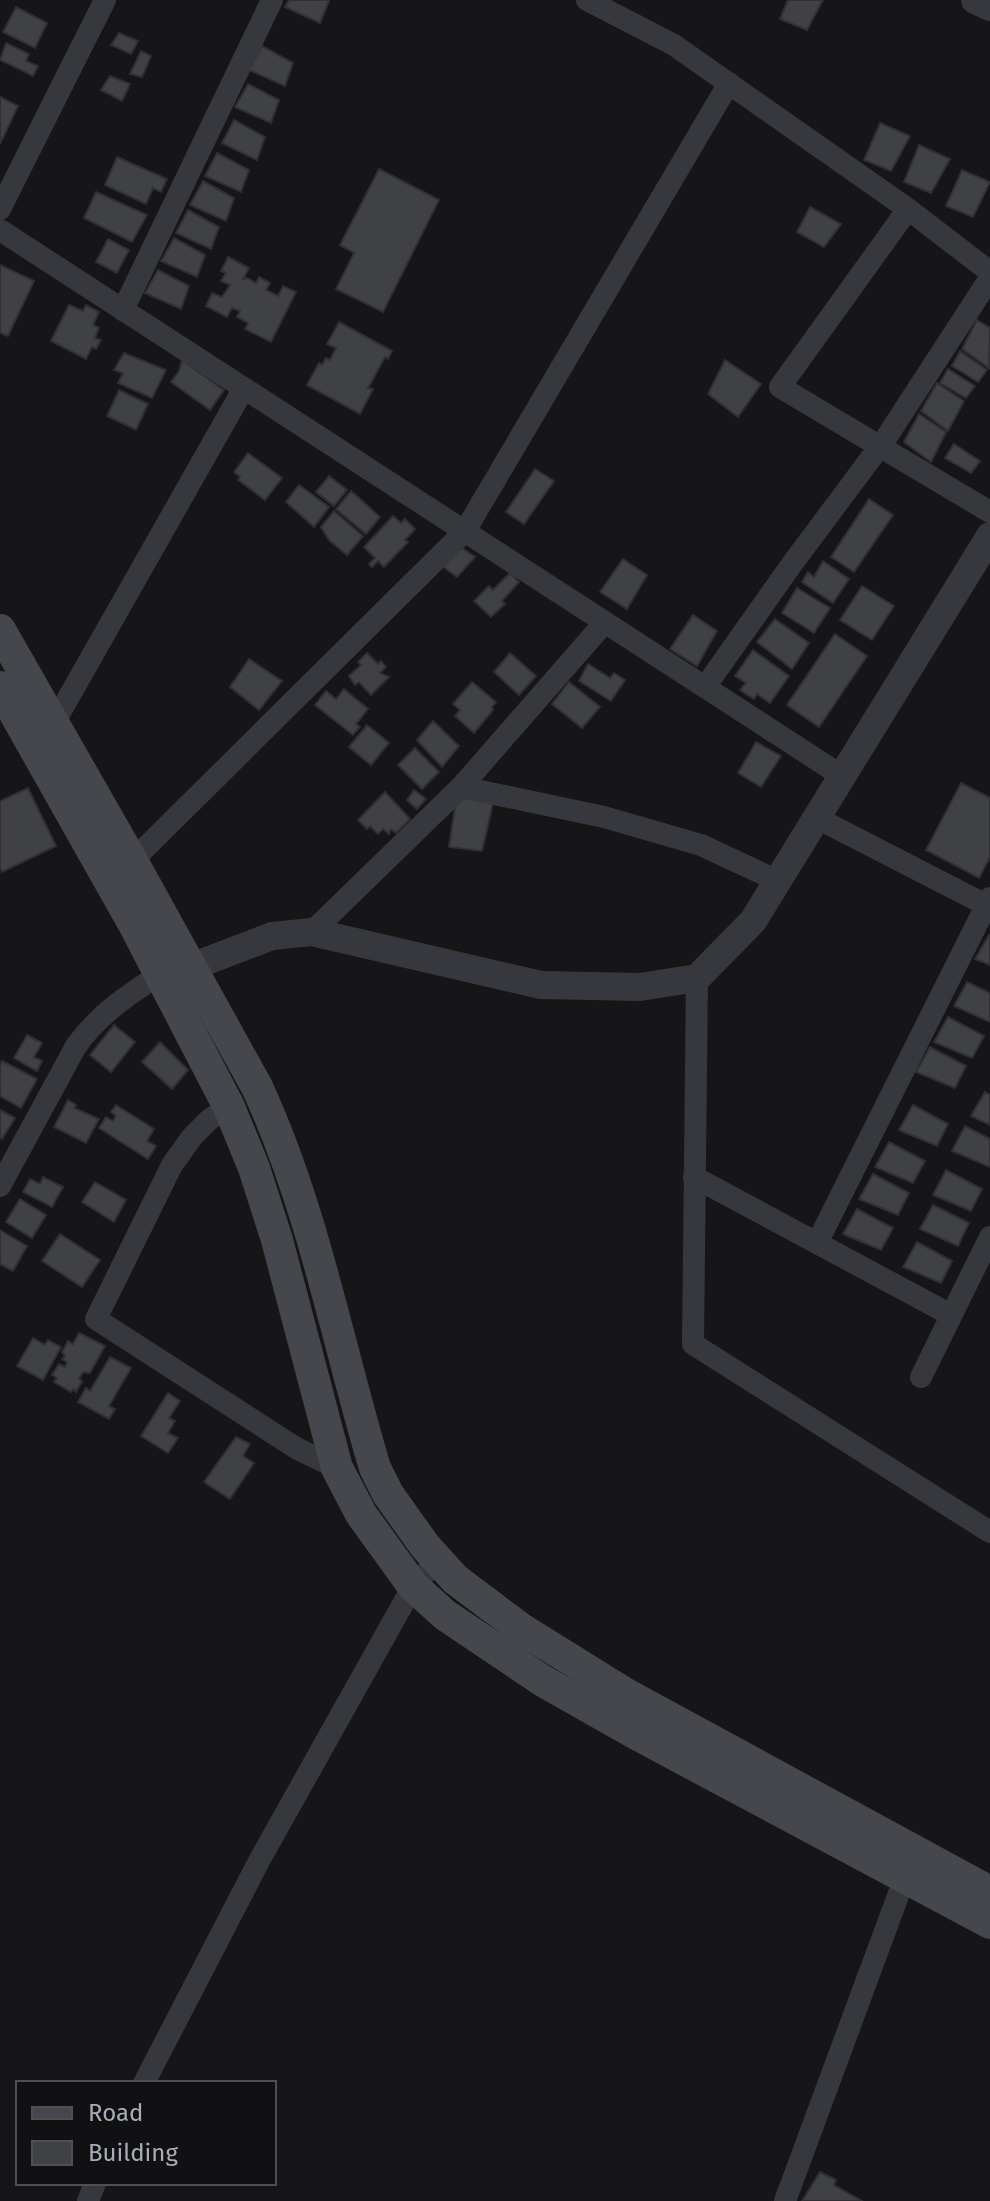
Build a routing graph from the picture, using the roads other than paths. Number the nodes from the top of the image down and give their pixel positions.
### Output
1 (105, 0) edge
2 (272, 0) edge
3 (587, 0) edge
4 (975, 0) edge
5 (990, 7) edge
6 (729, 83) junction
7 (0, 209) edge
8 (908, 209) junction
9 (0, 230) edge
10 (990, 272) edge
11 (990, 278) edge
12 (123, 310) junction
13 (244, 388) junction
14 (880, 446) junction
15 (990, 512) edge
16 (465, 531) junction
17 (990, 536) edge
18 (605, 622) junction
19 (0, 630) edge
20 (0, 687) edge
21 (705, 687) junction
22 (54, 723) junction
23 (842, 776) junction
24 (461, 787) junction
25 (817, 818) junction
26 (132, 861) junction
27 (778, 881) junction
28 (989, 904) edge
29 (312, 932) junction
30 (176, 970) junction
31 (697, 978) junction
32 (229, 1107) junction
33 (7, 1157) edge
34 (694, 1177) junction
35 (0, 1186) edge
36 (990, 1237) edge
37 (817, 1243) junction
38 (951, 1315) junction
39 (921, 1377) dead end
40 (337, 1468) junction
41 (990, 1532) edge
42 (438, 1560) junction
43 (413, 1586) junction
44 (905, 1877) junction
45 (990, 1892) edge
46 (990, 1923) edge
47 (145, 2081) edge
48 (785, 2201) edge

1 - 7 street
2 - 12 street
3 - 6 street
4 - 5 street
6 - 8 street
6 - 16 street
8 - 10 street
8 - 14 street
9 - 12 street
11 - 14 street
12 - 13 street
13 - 16 street
13 - 22 street
14 - 15 street
14 - 21 street
16 - 18 street
16 - 26 street
17 - 23 street
18 - 21 street
18 - 24 street
19 - 22 main road
20 - 30 main road
21 - 23 street
22 - 26 main road
23 - 25 street
24 - 27 street
24 - 29 street
25 - 27 street
25 - 28 street
26 - 30 main road
27 - 31 street
28 - 37 street
29 - 30 street
29 - 31 street
30 - 32 main road
30 - 33 street
30 - 42 main road
31 - 34 street
32 - 40 main road
32 - 40 street
33 - 35 street
34 - 37 street
34 - 41 street
36 - 38 street
37 - 38 street
38 - 39 street
40 - 43 main road
42 - 43 street
42 - 45 main road
43 - 44 main road
43 - 47 street
44 - 46 main road
44 - 48 street

